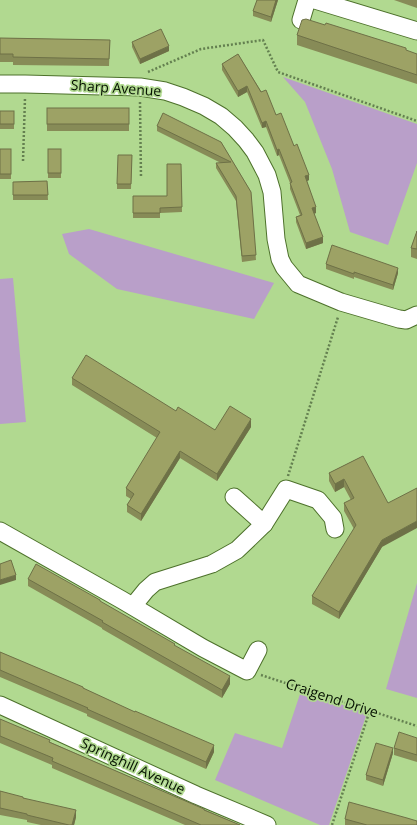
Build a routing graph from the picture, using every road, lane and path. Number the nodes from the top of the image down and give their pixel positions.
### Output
1 (307, 0) edge
2 (315, 0) edge
3 (301, 20) edge
4 (417, 31) edge
5 (141, 81) junction
6 (0, 84) edge
7 (25, 84) junction
8 (417, 121) edge
9 (23, 161) dead end
10 (141, 178) dead end
11 (341, 302) junction
12 (417, 315) edge
13 (286, 489) junction
14 (234, 497) dead end
15 (264, 524) junction
16 (335, 529) dead end
17 (0, 531) edge
18 (133, 606) junction
19 (258, 650) dead end
20 (247, 671) junction
21 (0, 705) edge
22 (370, 710) junction
23 (417, 726) edge
24 (257, 823) edge
25 (332, 825) edge

1 - 3 street
2 - 4 street
5 - 7 street, Sharp Avenue
5 - 8 path
5 - 10 path
5 - 11 street, Sharp Avenue
6 - 7 street, Sharp Avenue
7 - 9 path
11 - 12 street, Sharp Avenue
11 - 13 path
13 - 15 street
13 - 16 street
14 - 15 street
15 - 18 street
17 - 18 street
18 - 20 street
19 - 20 street
20 - 22 path, Craigend Drive
21 - 24 street, Springhill Avenue
22 - 23 path, Craigend Drive
22 - 25 path

